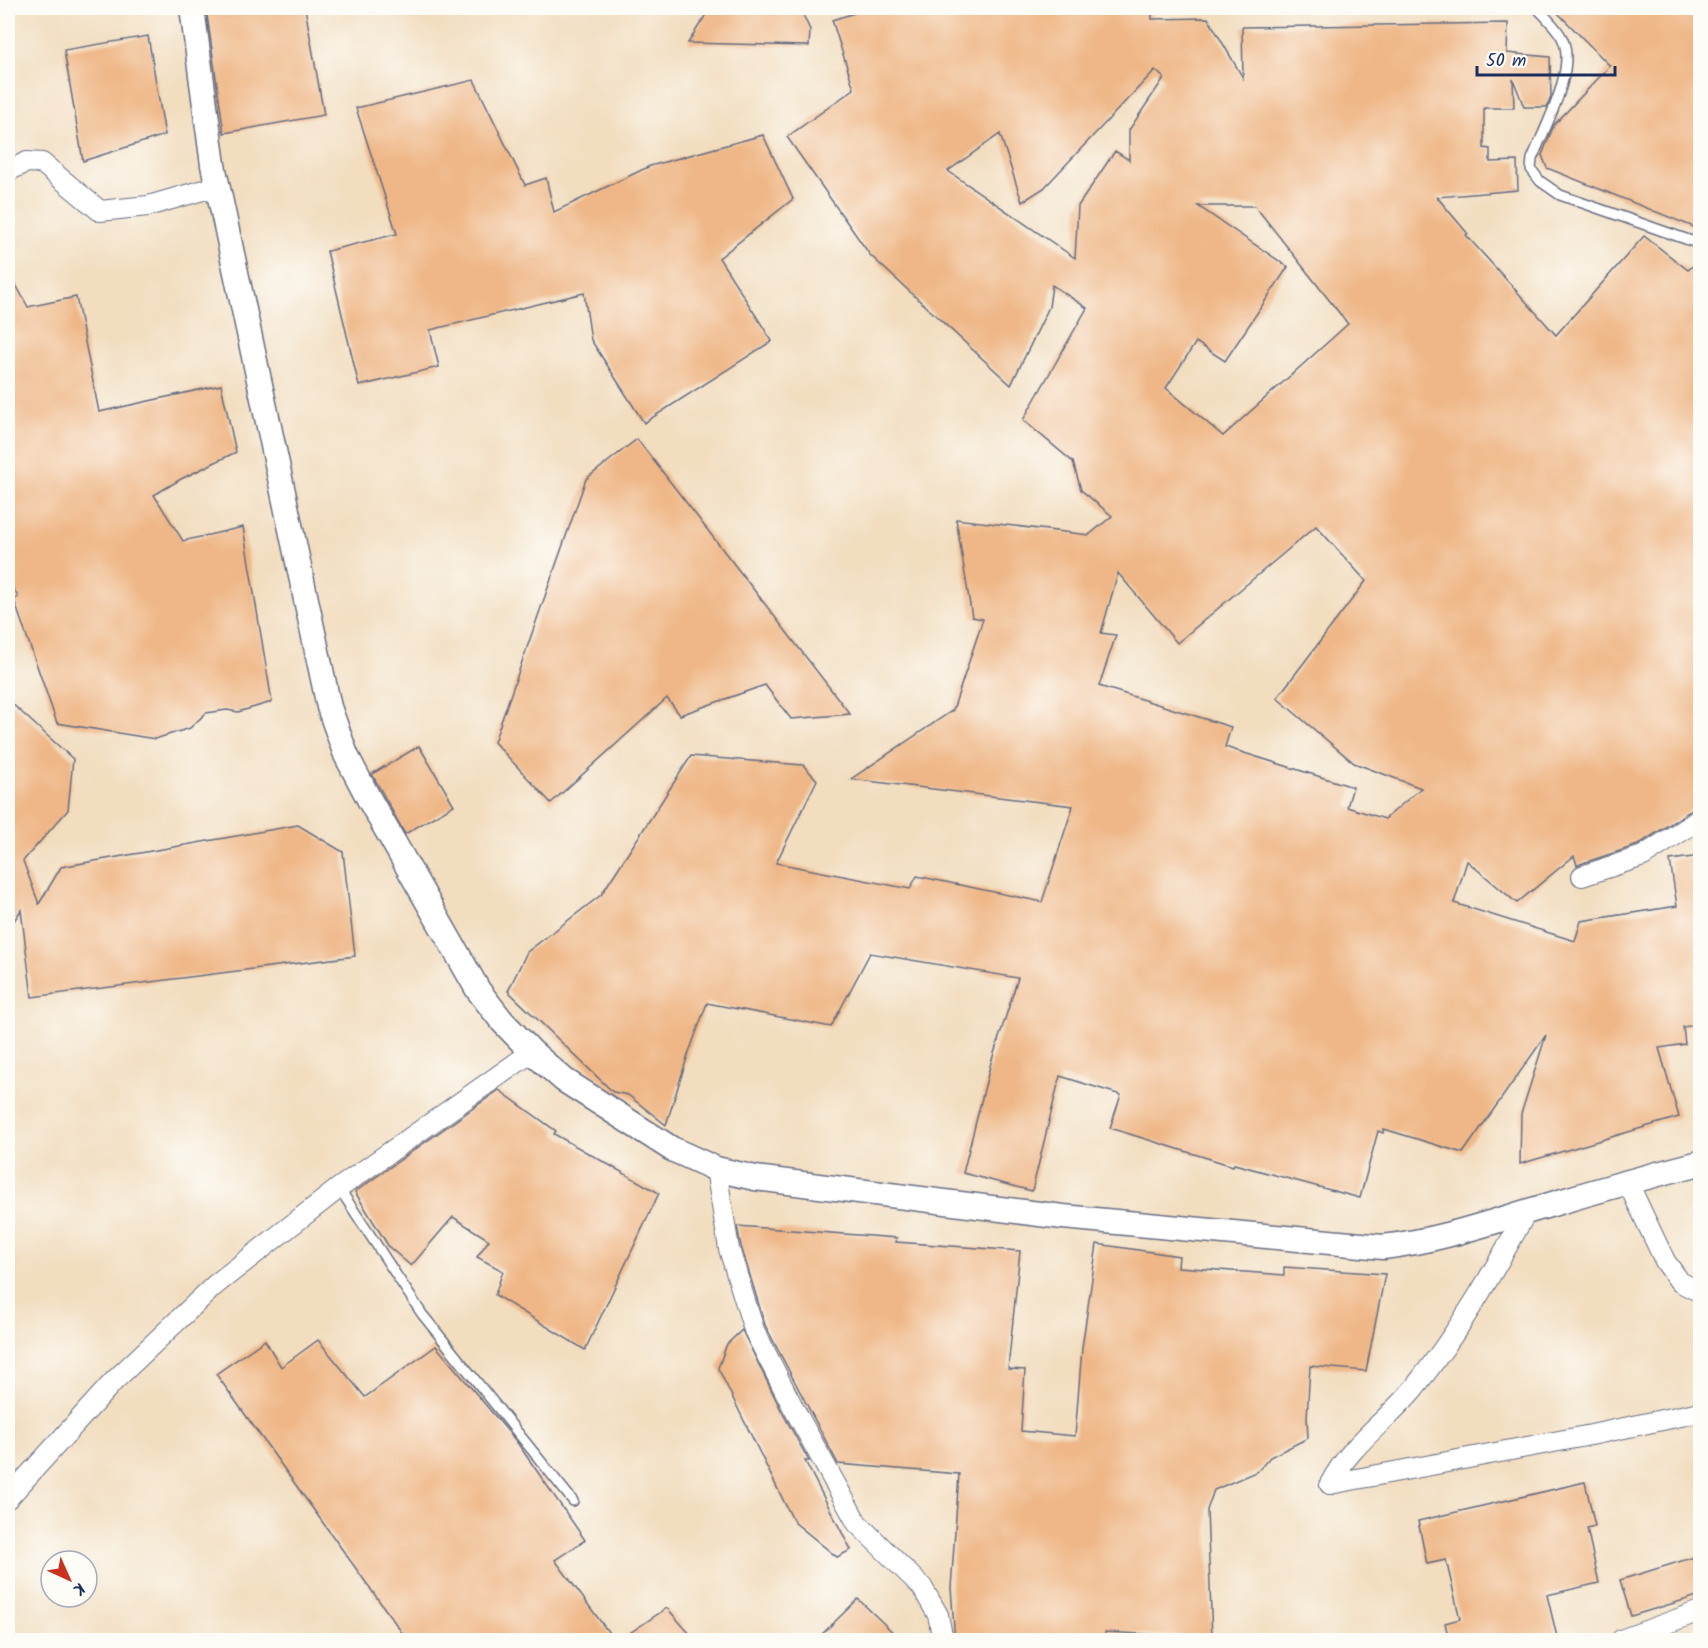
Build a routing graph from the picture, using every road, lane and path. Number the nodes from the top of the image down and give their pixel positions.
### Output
1 (192, 8) edge
2 (1537, 8) edge
3 (8, 171) edge
4 (217, 186) junction
5 (1701, 244) edge
6 (1701, 819) edge
7 (1582, 876) dead end
8 (532, 1052) junction
9 (1701, 1163) edge
10 (716, 1169) junction
11 (1628, 1181) junction
12 (339, 1188) junction
13 (1527, 1211) junction
14 (1701, 1288) edge
15 (1701, 1412) edge
16 (8, 1497) edge
17 (573, 1501) dead end
18 (1701, 1611) edge
19 (944, 1641) edge
20 (1621, 1641) edge

1 - 4 street
2 - 5 lane
3 - 4 street
4 - 8 street
6 - 7 street
8 - 10 street
8 - 12 street
9 - 11 street
10 - 13 street
10 - 19 street
11 - 13 street
11 - 14 street
12 - 16 street
12 - 17 lane
13 - 15 street
18 - 20 street

